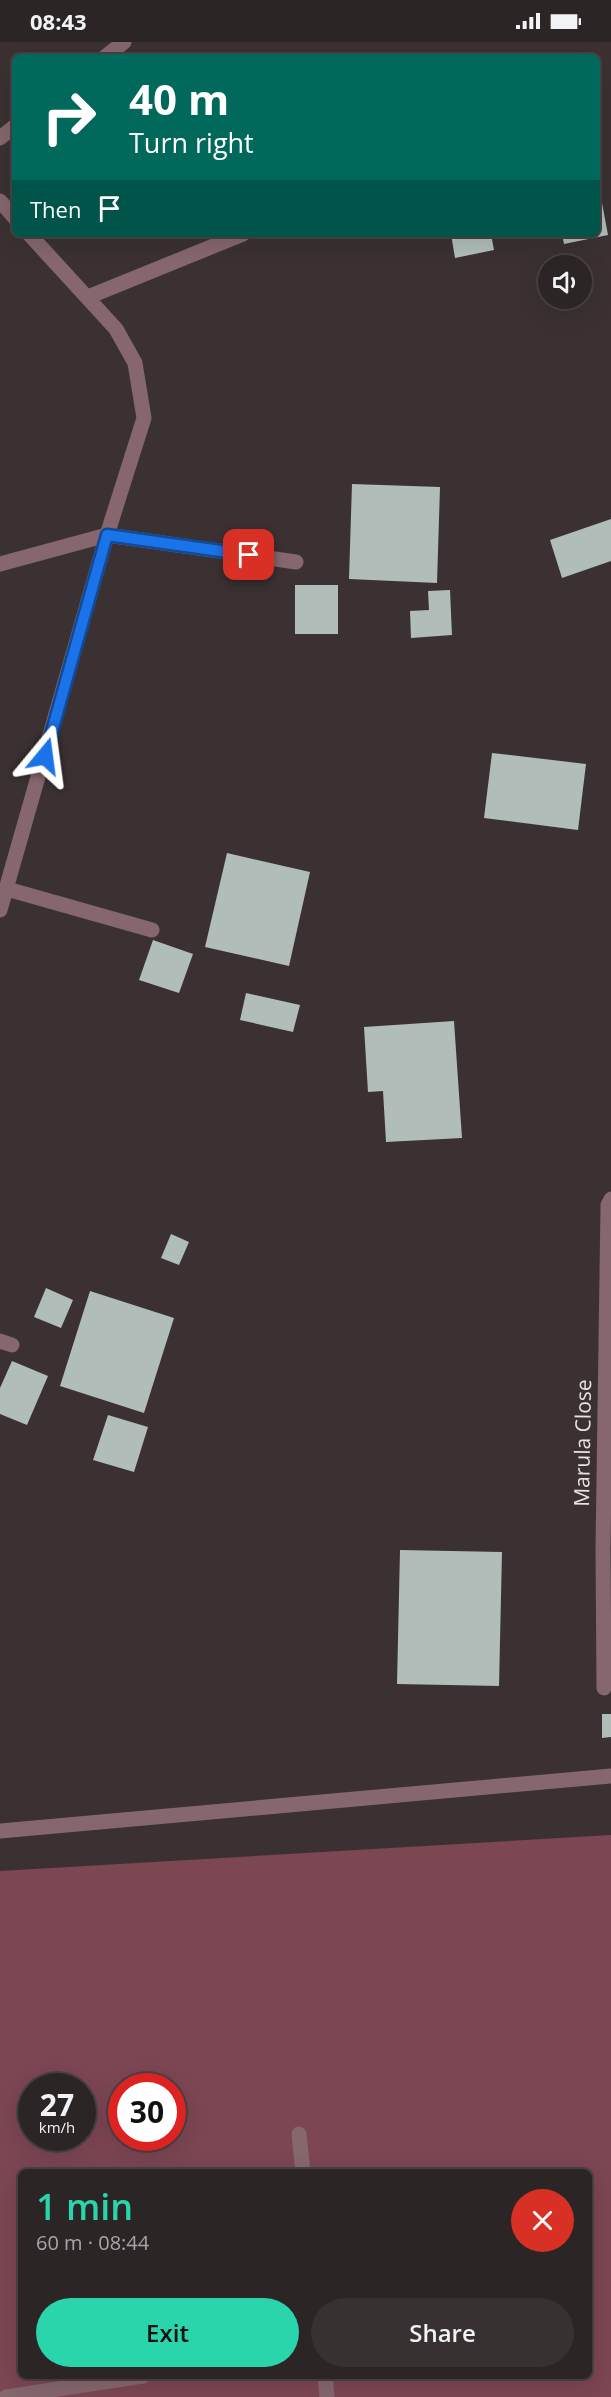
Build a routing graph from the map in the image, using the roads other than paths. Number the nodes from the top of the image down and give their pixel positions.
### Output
1 (124, 42) edge
2 (109, 54) edge
3 (12, 128) edge
4 (0, 138) edge
5 (0, 201) edge
6 (12, 215) edge
7 (32, 237) edge
8 (236, 237) edge
9 (88, 297) junction
10 (107, 535) junction
11 (296, 562) dead end
12 (0, 564) edge
13 (7, 889) junction
14 (0, 910) edge
15 (152, 930) dead end
16 (611, 1199) edge
17 (603, 1688) dead end
18 (611, 1776) edge
19 (0, 1831) edge
20 (299, 2134) dead end
21 (303, 2169) edge
22 (123, 2379) edge
23 (325, 2379) edge
24 (6, 2397) edge
25 (327, 2397) edge

1 - 2 street
3 - 4 street
5 - 6 street
7 - 9 street
8 - 9 street
9 - 10 street
10 - 11 street
10 - 12 street
10 - 13 street
13 - 14 street
13 - 15 street
16 - 17 street, Marula Close
18 - 19 street
20 - 21 street
22 - 24 street
23 - 25 street

